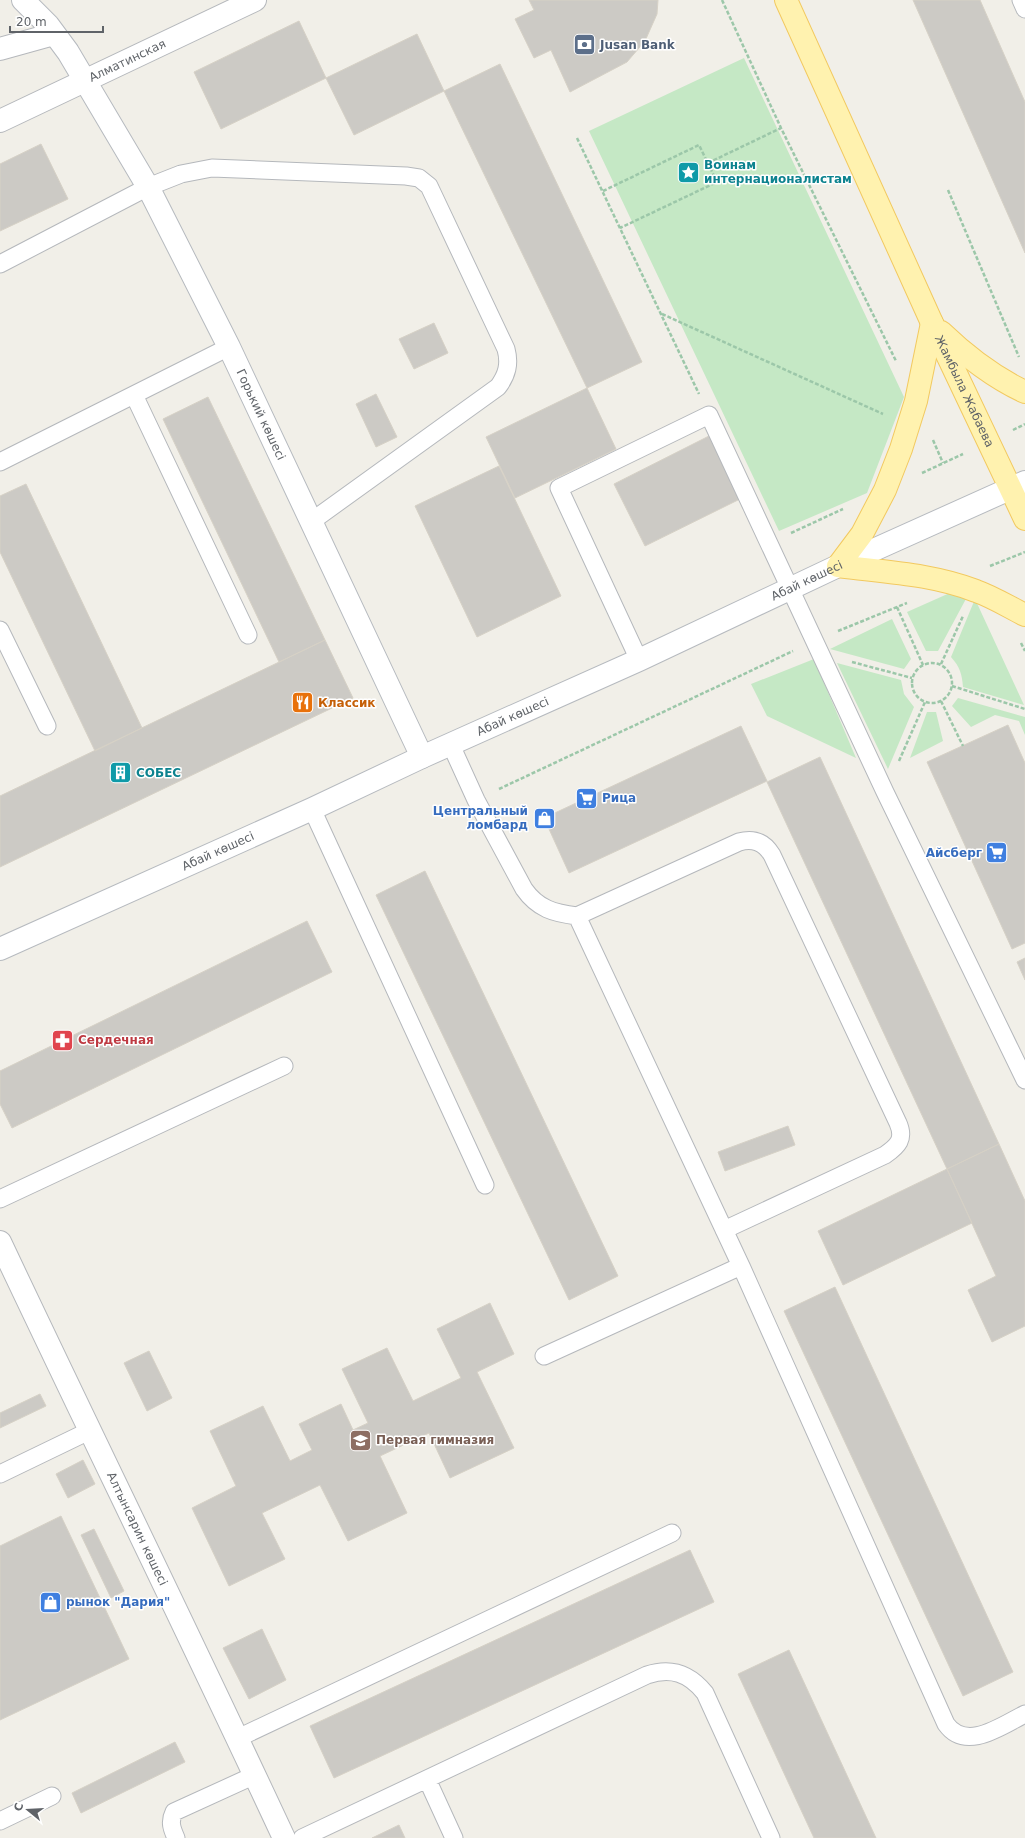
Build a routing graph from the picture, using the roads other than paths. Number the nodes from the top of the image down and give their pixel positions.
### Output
1 (24, 0) edge
2 (255, 0) edge
3 (786, 0) edge
4 (1021, 0) edge
5 (1025, 10) edge
6 (54, 34) junction
7 (0, 49) edge
8 (85, 80) junction
9 (0, 121) edge
10 (148, 187) junction
11 (0, 264) edge
12 (932, 323) junction
13 (229, 347) junction
14 (1025, 392) edge
15 (134, 395) junction
16 (0, 462) edge
17 (1018, 486) edge
18 (1025, 519) edge
19 (312, 521) junction
20 (838, 566) junction
21 (791, 588) junction
22 (1025, 615) edge
23 (0, 630) edge
24 (248, 635) dead end
25 (639, 660) junction
26 (47, 726) dead end
27 (451, 745) junction
28 (422, 757) junction
29 (312, 809) junction
30 (578, 916) junction
31 (0, 949) edge
32 (284, 1066) dead end
33 (1025, 1080) edge
34 (485, 1185) dead end
35 (0, 1200) edge
36 (724, 1230) junction
37 (0, 1242) edge
38 (741, 1266) junction
39 (544, 1356) dead end
40 (89, 1431) junction
41 (0, 1474) edge
42 (672, 1534) dead end
43 (1025, 1714) edge
44 (238, 1738) junction
45 (255, 1776) junction
46 (427, 1779) junction
47 (52, 1796) dead end
48 (0, 1821) edge
49 (176, 1838) edge
50 (284, 1838) edge
51 (302, 1838) edge
52 (454, 1838) edge
53 (771, 1838) edge

1 - 6 street
2 - 8 street, Алматинская
3 - 12 main road, Жамбыла Жабаева
4 - 5 lane
6 - 7 street
6 - 8 street
8 - 9 street, Алматинская
8 - 10 street, Горький көшесі
10 - 11 lane
10 - 13 street, Горький көшесі
10 - 19 lane
12 - 14 main road
12 - 17 main road, Жамбыла Жабаева
12 - 20 main road
13 - 15 lane
13 - 19 street, Горький көшесі
15 - 16 lane
15 - 24 lane
17 - 18 main road, Жамбыла Жабаева
17 - 20 street, Абай көшесі
19 - 28 street, Горький көшесі
20 - 21 street, Абай көшесі
20 - 22 main road
21 - 25 street, Абай көшесі
21 - 25 lane
21 - 33 lane
23 - 26 lane
25 - 27 street, Абай көшесі
27 - 28 street, Абай көшесі
27 - 30 lane
28 - 29 street, Абай көшесі
29 - 31 street, Абай көшесі
29 - 34 lane
30 - 36 lane
30 - 36 lane
32 - 35 lane
36 - 38 lane
37 - 40 street, Алтынсарин көшесі
38 - 39 lane
38 - 43 lane
40 - 41 lane
40 - 44 street, Алтынсарин көшесі
42 - 44 lane
44 - 45 street, Алтынсарин көшесі
45 - 49 lane
45 - 50 street, Алтынсарин көшесі
46 - 51 lane
46 - 52 lane
46 - 53 lane
47 - 48 lane

